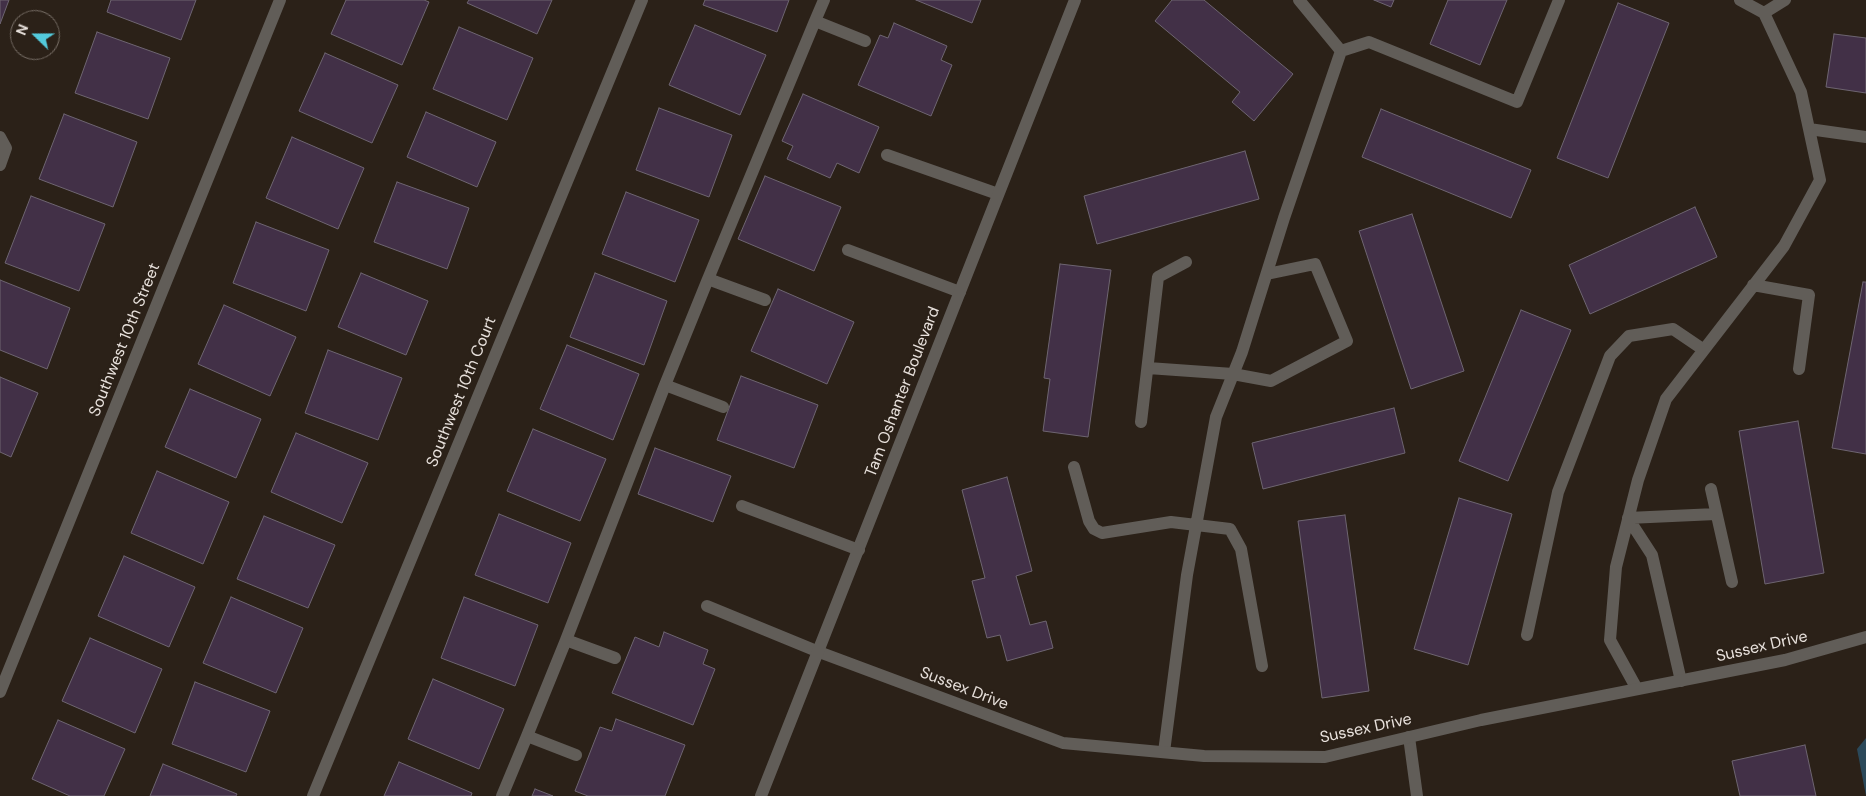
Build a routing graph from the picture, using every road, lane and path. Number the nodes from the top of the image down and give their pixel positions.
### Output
1 (280, 0) edge
2 (642, 0) edge
3 (824, 0) edge
4 (1075, 0) edge
5 (1299, 0) edge
6 (1558, 0) edge
7 (1740, 0) edge
8 (1785, 0) edge
9 (1764, 13) junction
10 (815, 21) junction
11 (865, 41) dead end
12 (1341, 51) junction
13 (1809, 129) junction
14 (0, 137) edge
15 (1866, 137) edge
16 (887, 155) dead end
17 (0, 165) edge
18 (998, 194) junction
19 (848, 250) dead end
20 (1186, 262) dead end
21 (1267, 274) junction
22 (708, 279) junction
23 (1754, 285) junction
24 (960, 292) junction
25 (765, 300) dead end
26 (1704, 350) junction
27 (1148, 368) junction
28 (1799, 369) dead end
29 (1234, 374) junction
30 (665, 385) junction
31 (722, 407) dead end
32 (1141, 422) dead end
33 (1074, 467) dead end
34 (1711, 489) dead end
35 (742, 506) dead end
36 (1716, 514) junction
37 (1628, 518) junction
38 (1197, 524) junction
39 (859, 550) junction
40 (1732, 582) dead end
41 (707, 606) dead end
42 (1527, 635) dead end
43 (1866, 637) edge
44 (566, 640) junction
45 (819, 652) junction
46 (615, 658) dead end
47 (1262, 666) dead end
48 (1680, 681) junction
49 (1637, 689) junction
50 (0, 692) edge
51 (527, 736) junction
52 (1409, 737) junction
53 (1164, 752) junction
54 (576, 755) dead end
55 (313, 796) edge
56 (502, 796) edge
57 (761, 796) edge
58 (1416, 796) edge

1 - 50 street, Southwest 10th Street
2 - 55 street, Southwest 10th Court
3 - 10 street
4 - 18 street, Tam Oshanter Boulevard
5 - 12 street
6 - 12 street
7 - 9 street
8 - 9 street
9 - 13 street
10 - 11 street
10 - 22 street
12 - 21 street
13 - 15 street
13 - 23 street
14 - 17 street
16 - 18 street
18 - 24 street, Tam Oshanter Boulevard
19 - 24 street
20 - 27 street
21 - 29 street
21 - 29 street
22 - 25 street
22 - 30 street
23 - 26 street
23 - 28 street
24 - 39 street, Tam Oshanter Boulevard
26 - 37 street
26 - 42 street
27 - 29 street
27 - 32 street
29 - 38 street
30 - 31 street
30 - 44 street
33 - 38 street
34 - 36 street
35 - 39 street
36 - 37 street
36 - 40 street
37 - 48 street
37 - 49 street
38 - 47 street
38 - 53 street
39 - 45 street, Tam Oshanter Boulevard
41 - 45 street, Sussex Drive
43 - 48 street, Sussex Drive
44 - 46 street
44 - 51 street
45 - 53 street, Sussex Drive
45 - 57 street, Tam Oshanter Boulevard
48 - 49 street, Sussex Drive
49 - 52 street, Sussex Drive
51 - 54 street
51 - 56 street
52 - 53 street, Sussex Drive
52 - 58 street

